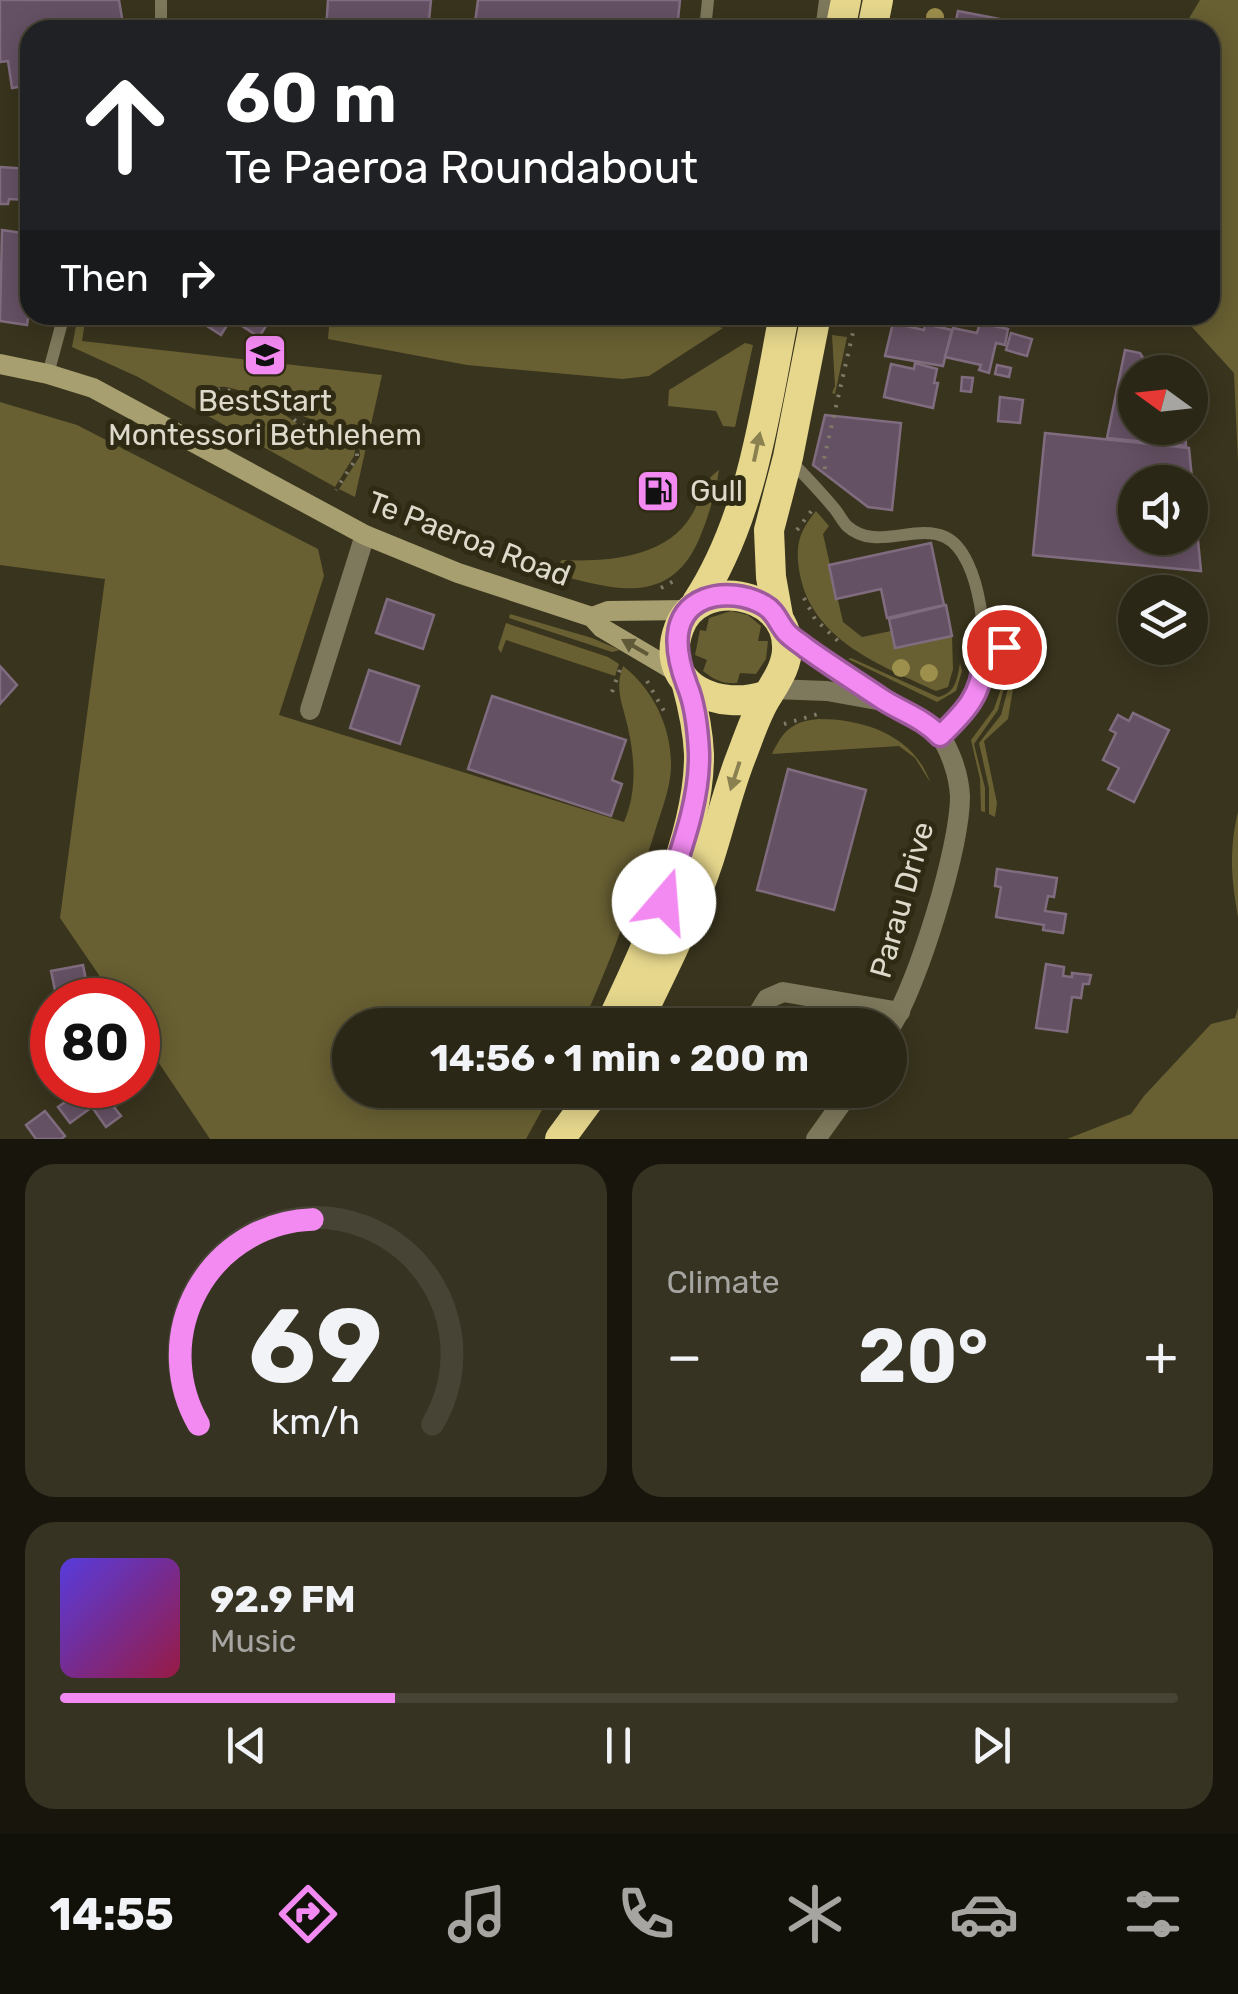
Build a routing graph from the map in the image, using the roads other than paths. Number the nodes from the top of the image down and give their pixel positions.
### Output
1 (61, 325) edge
2 (782, 325) edge
3 (814, 325) edge
4 (0, 364) edge
5 (48, 374) junction
6 (788, 457) junction
7 (365, 534) junction
8 (693, 606) junction
9 (592, 616) junction
10 (781, 624) junction
11 (1026, 634) dead end
12 (983, 659) junction
13 (684, 679) junction
14 (770, 692) junction
15 (884, 700) junction
16 (310, 710) dead end
17 (940, 736) junction
18 (617, 1008) edge
19 (645, 1008) edge
20 (761, 1008) edge
21 (847, 1008) edge
22 (900, 1008) edge
23 (574, 1108) edge
24 (583, 1108) edge
25 (838, 1108) edge
26 (564, 1133) edge
27 (816, 1139) edge

1 - 5 lane
8 -> 2 highway
3 - 6 highway
4 - 5 street, Te Paeroa Road
5 - 7 street, Te Paeroa Road
6 - 10 highway
6 - 12 lane
7 - 9 street, Te Paeroa Road
7 - 16 street
8 - 9 street, Te Paeroa Road
8 - 10 highway
8 - 13 highway
13 -> 9 street, Te Paeroa Road
10 - 14 highway
10 - 15 street
11 - 12 lane
12 - 17 lane
13 - 14 highway
13 - 18 highway
14 - 15 street
14 -> 19 highway
15 - 17 street
17 - 22 street, Parau Drive
20 - 21 street
23 - 26 highway
24 - 26 highway
25 - 27 street

